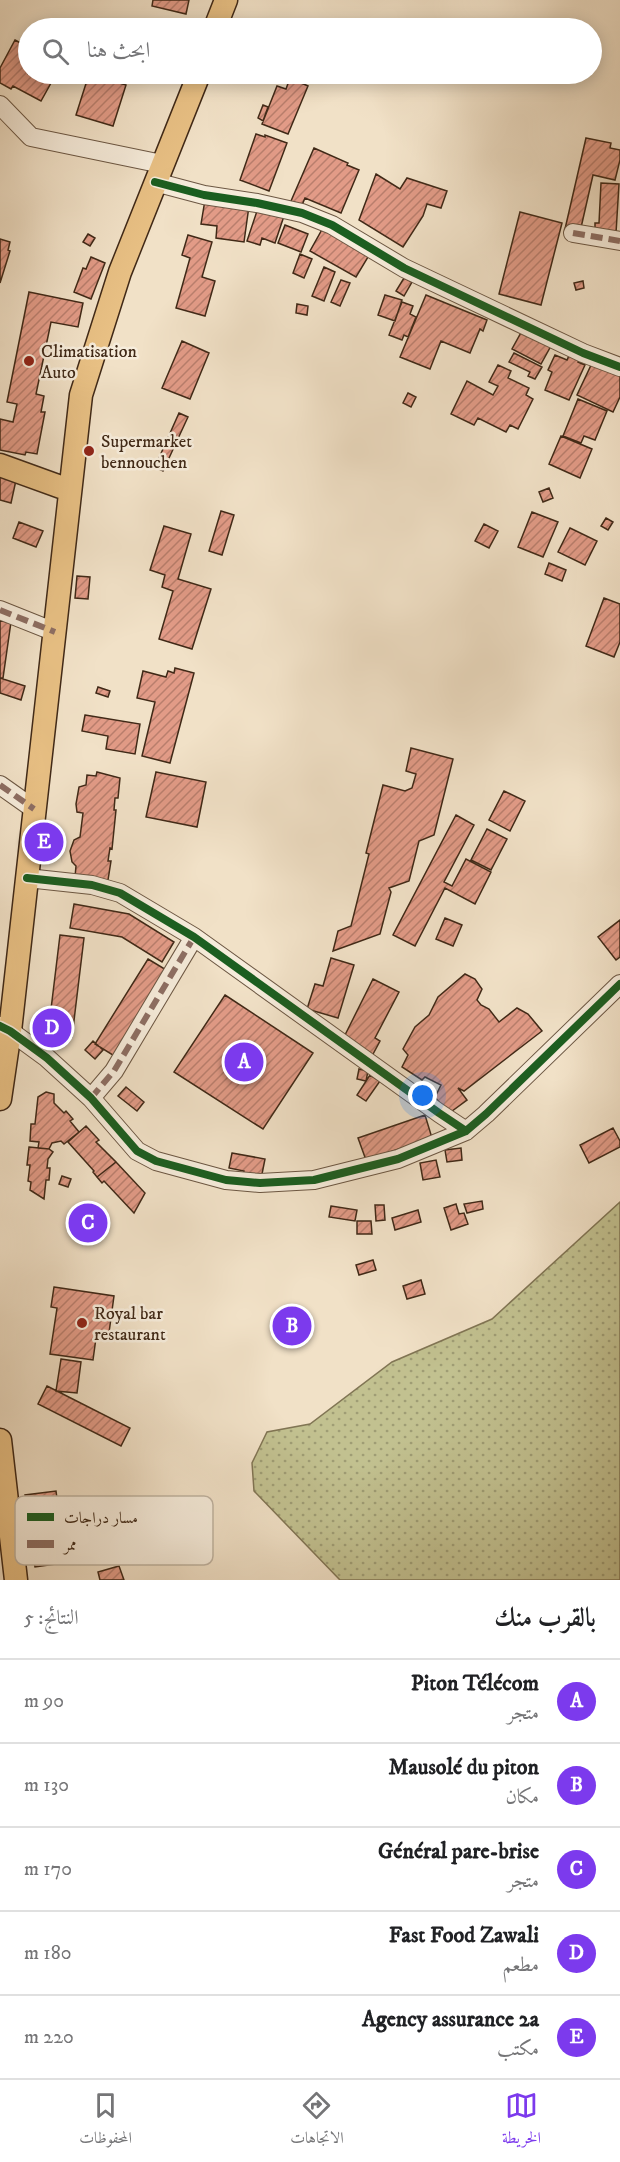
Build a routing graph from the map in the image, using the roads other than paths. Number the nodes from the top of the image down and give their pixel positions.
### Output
1 (226, 0) edge
2 (219, 18) edge
3 (195, 84) edge
4 (0, 105) edge
5 (158, 173) junction
6 (573, 233) dead end
7 (620, 241) edge
8 (620, 367) edge
9 (0, 465) edge
10 (69, 490) junction
11 (0, 610) edge
12 (55, 632) junction
13 (0, 784) edge
14 (34, 808) junction
15 (27, 878) junction
16 (194, 937) junction
17 (620, 984) edge
18 (5, 1028) edge
19 (91, 1098) junction
20 (0, 1099) edge
21 (466, 1131) junction
22 (0, 1440) edge
23 (16, 1580) edge

1 - 2 main road
3 - 5 main road
4 - 5 street
5 - 8 street
5 - 10 main road
6 - 7 street
9 - 10 main road
10 - 12 main road
11 - 12 street
12 - 14 main road
13 - 14 street
14 - 15 main road
15 - 16 street
15 - 18 main road
16 - 19 street
16 - 21 street
17 - 21 street
18 - 19 street
18 - 20 main road
19 - 21 street
22 - 23 main road

